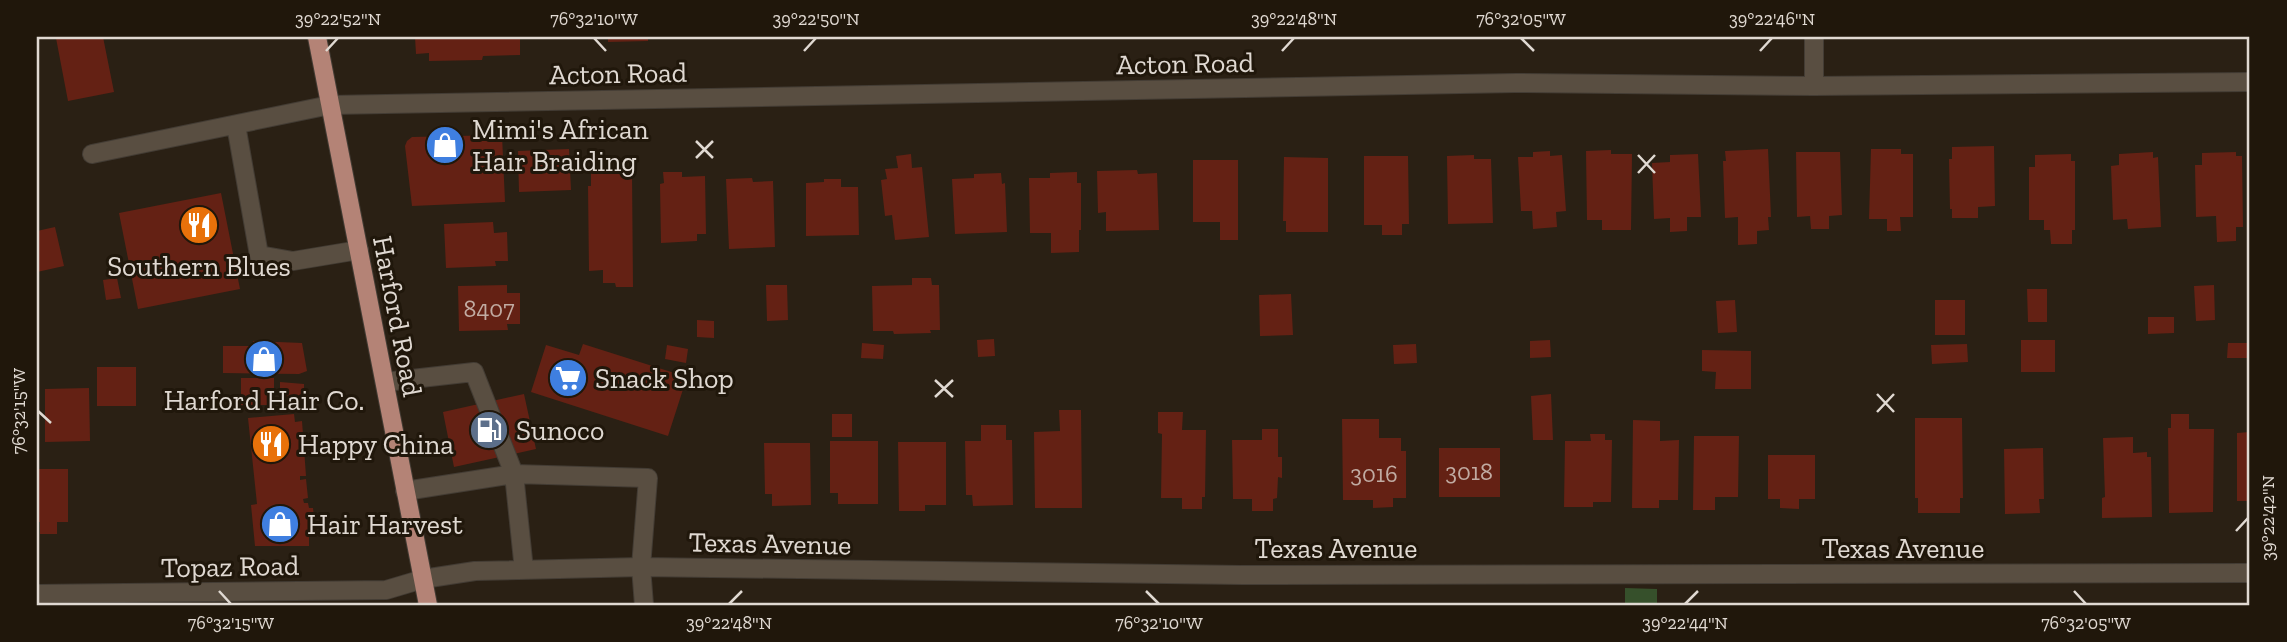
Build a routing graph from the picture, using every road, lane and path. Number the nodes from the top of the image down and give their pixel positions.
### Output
1 (317, 37) edge
2 (1814, 37) edge
3 (2250, 82) edge
4 (1814, 86) junction
5 (330, 105) junction
6 (236, 125) junction
7 (92, 154) dead end
8 (359, 250) junction
9 (385, 382) junction
10 (514, 474) junction
11 (405, 491) junction
12 (641, 567) junction
13 (524, 570) junction
14 (2250, 573) edge
15 (423, 579) junction
16 (37, 594) edge
17 (211, 599) edge
18 (428, 605) edge
19 (644, 605) edge

1 - 5 main road, Harford Road
2 - 4 street
3 - 4 street, Acton Road
4 - 5 street, Acton Road
5 - 6 street, Acton Road
5 - 8 main road, Harford Road
6 - 7 street, Acton Road
6 - 8 street
8 - 9 main road, Harford Road
9 - 10 street
9 - 11 main road, Harford Road
10 - 11 street
10 - 12 street
10 - 13 street
11 - 15 main road, Harford Road
12 - 13 street, Texas Avenue
12 - 14 street, Texas Avenue
12 - 19 street
13 - 15 street, Texas Avenue
15 - 17 street, Topaz Road
15 - 18 main road, Harford Road
16 - 17 street, Topaz Road

